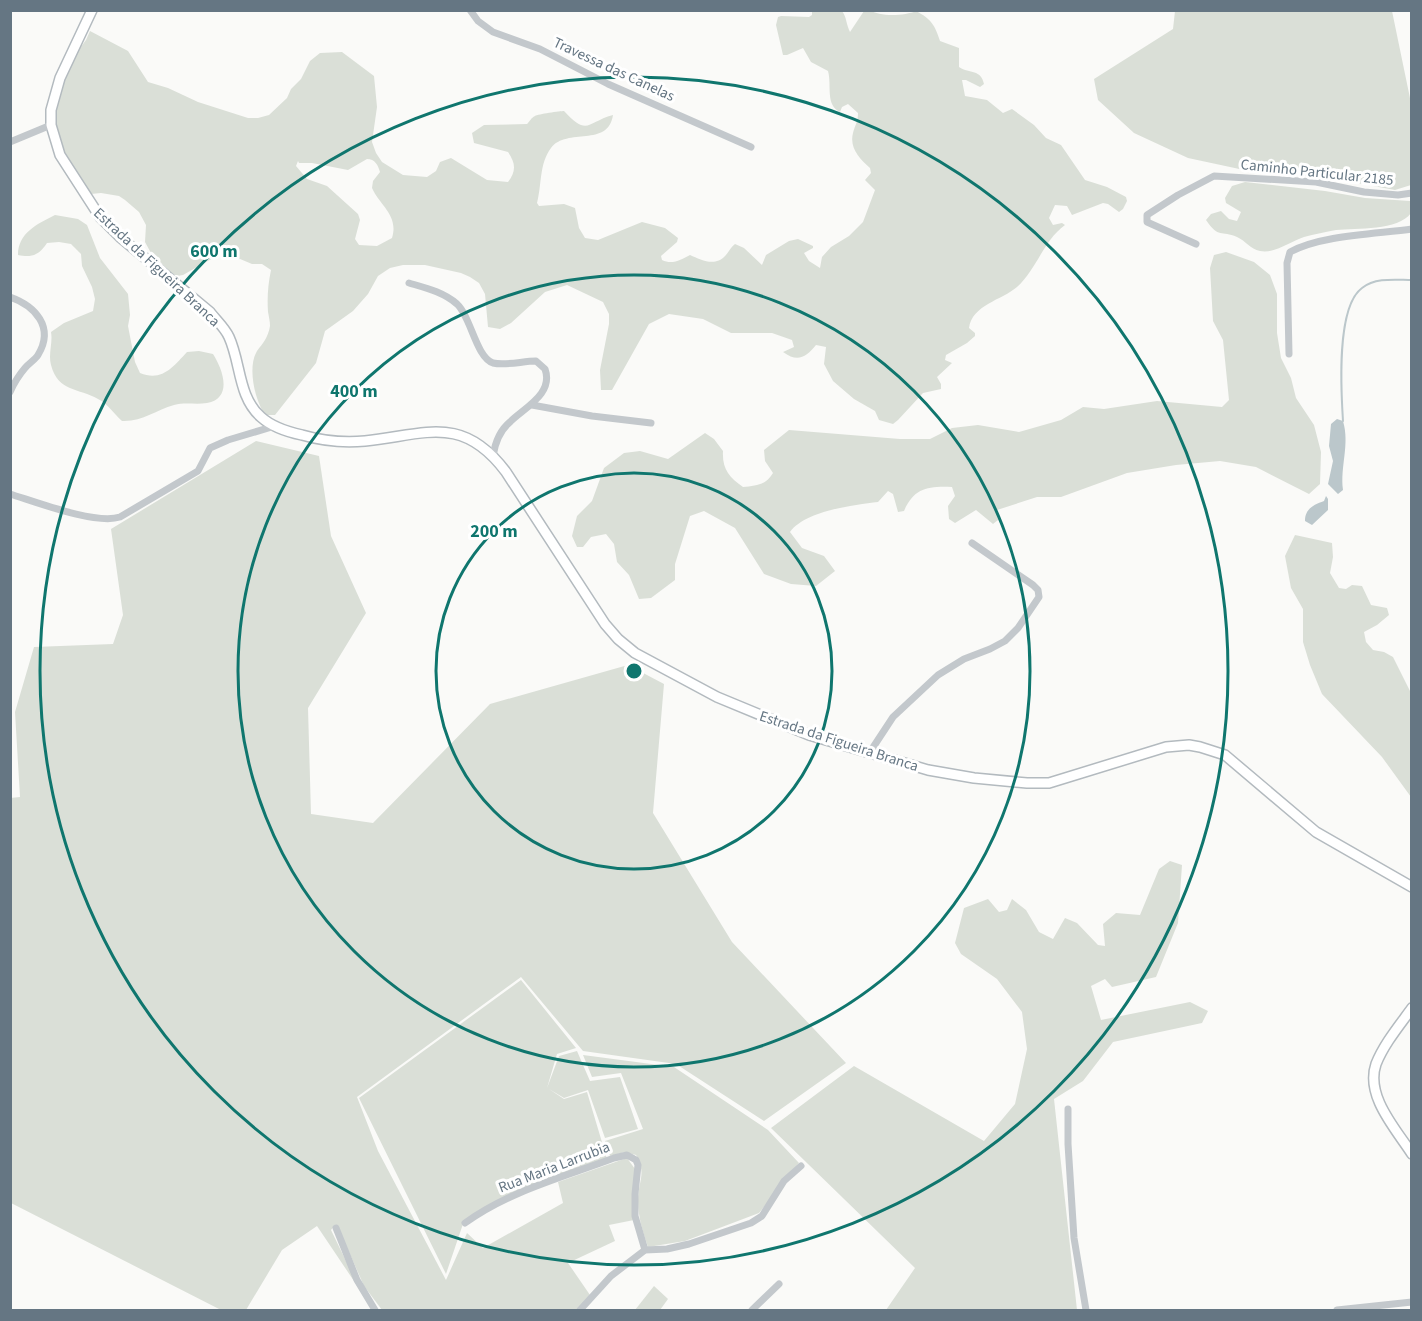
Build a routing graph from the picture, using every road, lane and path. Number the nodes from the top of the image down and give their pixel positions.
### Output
1 (92, 10) edge
2 (470, 10) edge
3 (51, 125) junction
4 (10, 142) edge
5 (751, 147) dead end
6 (1412, 193) edge
7 (1412, 230) edge
8 (1196, 244) dead end
9 (409, 284) dead end
10 (10, 297) edge
11 (1289, 354) dead end
12 (10, 392) edge
13 (532, 405) junction
14 (651, 423) dead end
15 (275, 426) junction
16 (493, 456) junction
17 (10, 494) edge
18 (972, 543) dead end
19 (870, 752) junction
20 (1412, 887) edge
21 (1412, 1008) edge
22 (1068, 1109) dead end
23 (1412, 1154) edge
24 (801, 1166) dead end
25 (465, 1222) dead end
26 (336, 1228) dead end
27 (645, 1250) junction
28 (779, 1284) dead end
29 (1412, 1302) edge
30 (375, 1311) edge
31 (580, 1311) edge
32 (753, 1311) edge
33 (1086, 1311) edge
34 (1337, 1311) edge

1 - 3 main road, Estrada da Figueira Branca
2 - 5 street, Travessa das Canelas
3 - 4 street
3 - 15 main road, Estrada da Figueira Branca
6 - 8 street, Caminho Particular 2185
7 - 11 street
9 - 13 street
10 - 12 street
13 - 14 street
13 - 16 street
15 - 16 main road, Estrada da Figueira Branca
15 - 17 street
16 - 19 main road, Estrada da Figueira Branca
18 - 19 street
19 - 20 main road, Estrada da Figueira Branca
21 - 23 main road
22 - 33 street
24 - 27 street
25 - 27 street, Rua Maria Larrubia
26 - 30 street
27 - 31 street
28 - 32 street
29 - 34 street

